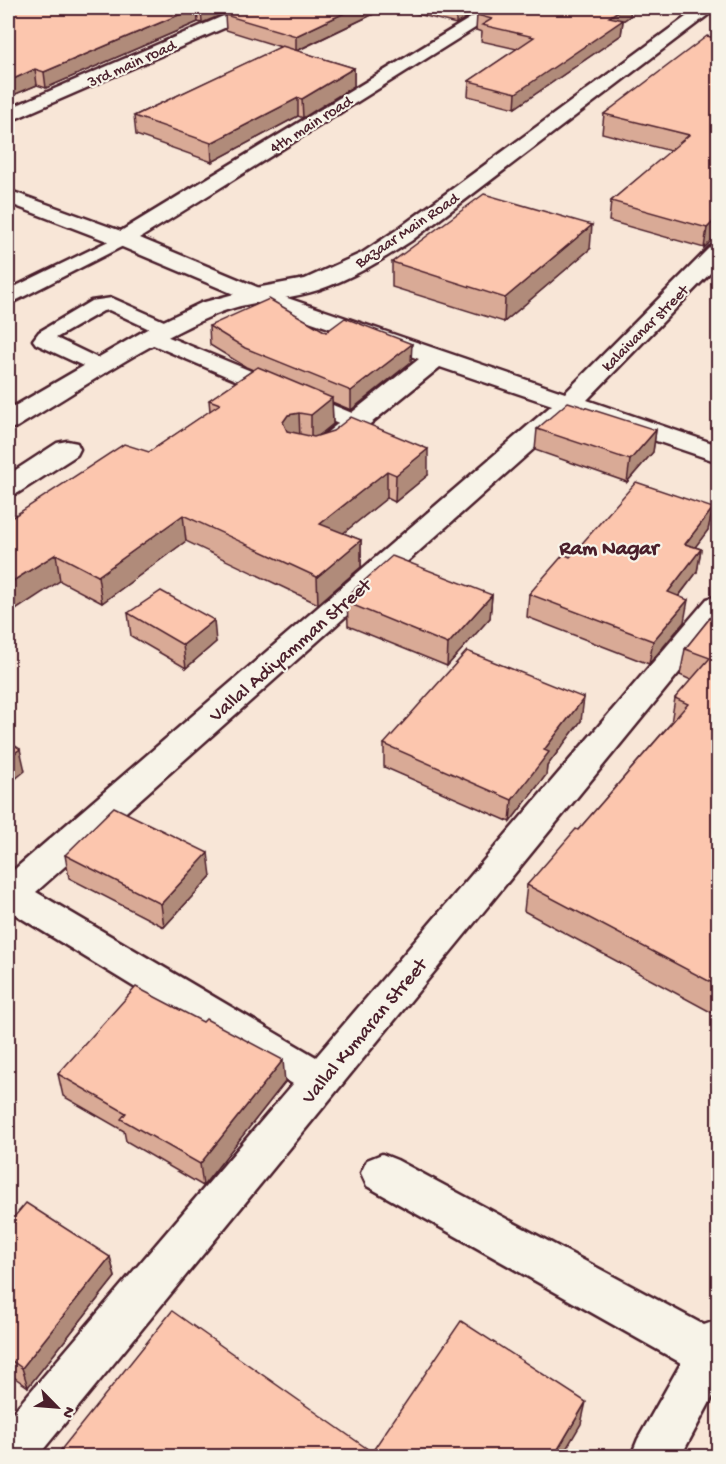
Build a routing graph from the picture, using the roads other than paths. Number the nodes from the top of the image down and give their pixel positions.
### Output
1 (255, 8) edge
2 (498, 8) edge
3 (677, 8) edge
4 (708, 8) edge
5 (8, 116) edge
6 (8, 196) edge
7 (123, 239) junction
8 (718, 252) edge
9 (287, 288) junction
10 (256, 295) junction
11 (8, 297) edge
12 (159, 333) junction
13 (437, 357) junction
14 (101, 367) junction
15 (570, 403) junction
16 (8, 421) edge
17 (356, 423) junction
18 (67, 449) dead end
19 (299, 449) edge
20 (718, 454) edge
21 (8, 486) edge
22 (718, 606) edge
23 (9, 895) edge
24 (321, 1080) junction
25 (382, 1173) dead end
26 (716, 1352) edge
27 (8, 1455) edge
28 (655, 1456) edge

1 - 5 street, 3rd main road
2 - 7 street, 4th main road
3 - 9 street
4 - 9 street, Bazaar Main Road
6 - 7 street
7 - 10 street
7 - 11 lane
8 - 15 street, kalaivanar street
9 - 10 street, Bazaar Main Road
10 - 12 street, Bazaar Main Road
10 - 13 street
12 - 14 street, Bazaar Main Road
12 - 14 lane
12 - 17 lane
13 - 15 street
13 - 17 street
14 - 16 street, Bazaar Main Road
15 - 20 street
15 - 23 street, Vallal Adiyamman Street
17 - 19 street
18 - 21 street
22 - 24 street, Vallal Kumaran Street
23 - 24 street
24 - 27 street, Vallal Kumaran Street
25 - 26 street
26 - 28 street

